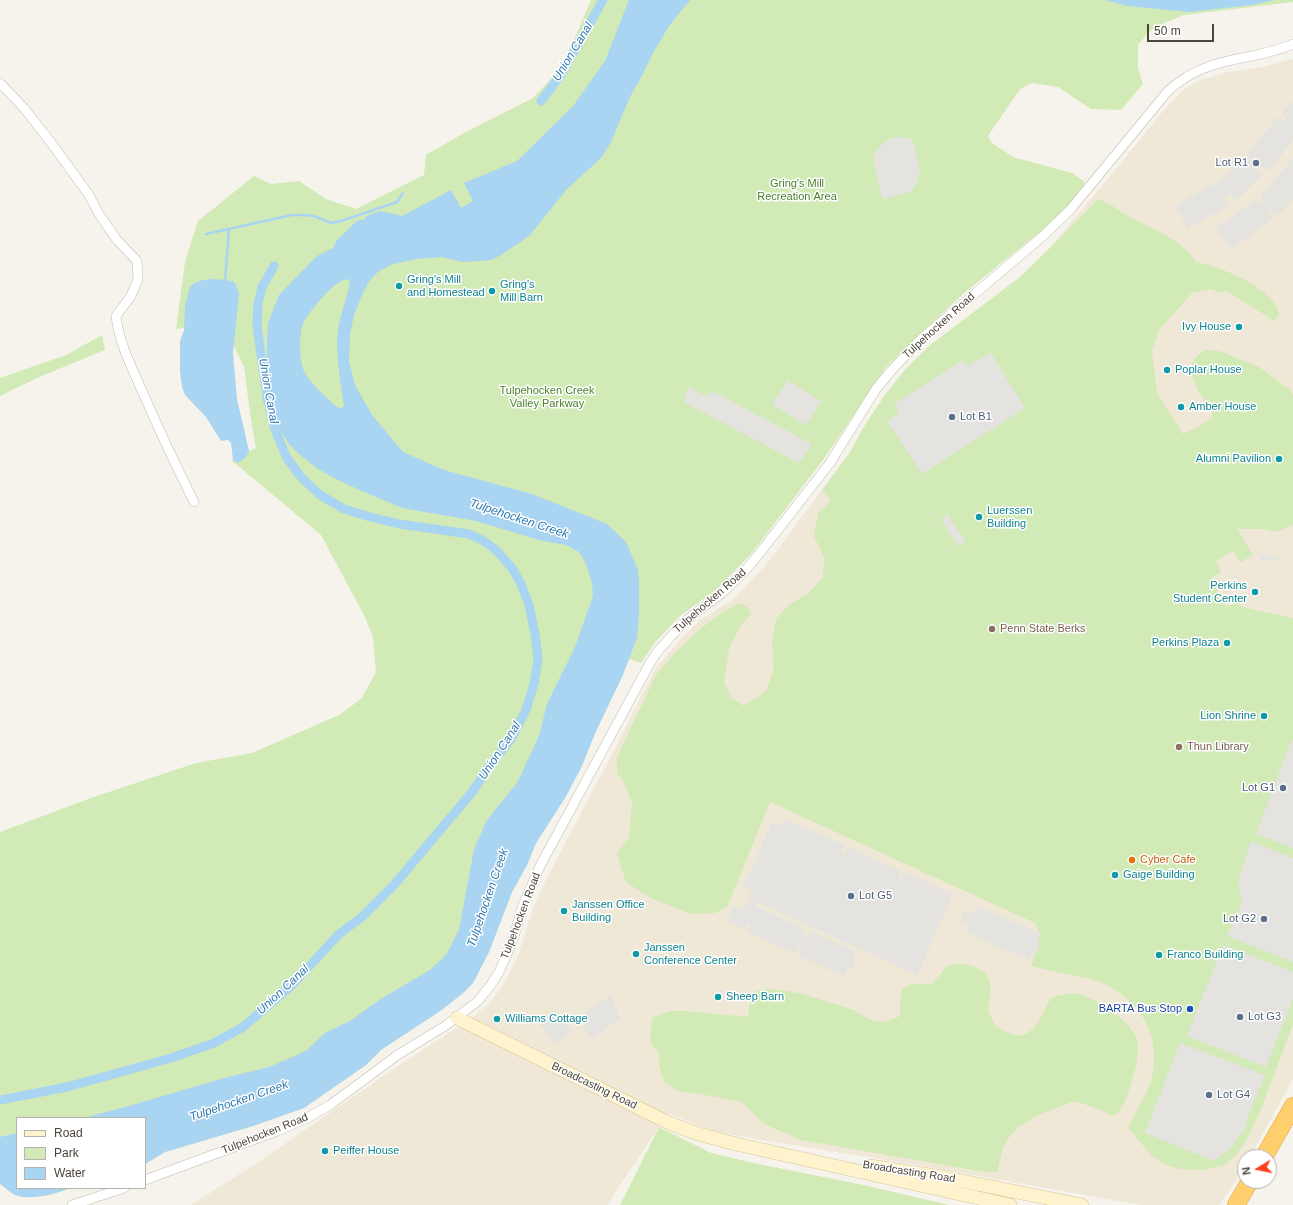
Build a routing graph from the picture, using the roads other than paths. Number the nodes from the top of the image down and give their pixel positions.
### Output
1 (1293, 44) edge
2 (0, 83) edge
3 (194, 502) dead end
4 (457, 1018) junction
5 (1293, 1106) edge
6 (736, 1144) junction
7 (1269, 1149) edge
8 (146, 1180) edge
9 (121, 1189) edge
10 (1245, 1189) edge
11 (72, 1205) edge
12 (1010, 1205) edge
13 (1082, 1205) edge
14 (1236, 1205) edge

1 - 4 street, Tulpehocken Road
2 - 3 street
4 - 6 street, Broadcasting Road
4 - 8 street, Tulpehocken Road
5 - 7 highway
6 - 12 street, Broadcasting Road
6 - 13 street, Broadcasting Road
9 - 11 street
10 - 14 highway

